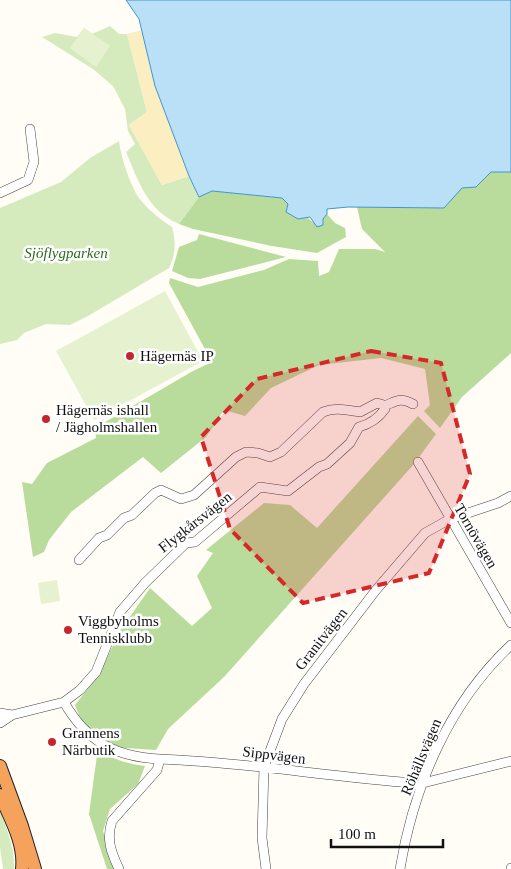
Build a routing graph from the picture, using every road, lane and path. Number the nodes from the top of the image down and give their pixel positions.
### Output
1 (30, 129) dead end
2 (0, 193) edge
3 (413, 404) dead end
4 (384, 406) junction
5 (418, 462) dead end
6 (511, 496) edge
7 (450, 519) junction
8 (79, 560) dead end
9 (511, 623) edge
10 (511, 645) edge
11 (64, 702) junction
12 (0, 713) edge
13 (12, 714) junction
14 (0, 723) edge
15 (160, 759) junction
16 (511, 761) edge
17 (0, 766) edge
18 (264, 767) junction
19 (423, 783) junction
20 (0, 795) edge
21 (22, 869) edge
22 (35, 869) edge
23 (119, 869) edge
24 (266, 869) edge
25 (400, 869) edge

1 - 2 street
3 - 4 street
4 - 8 street, Flygkårsvägen
4 - 11 street, Flygkårsvägen
5 - 7 street, Tornövägen
6 - 7 street, Granitvägen
7 - 9 street, Tornövägen
7 - 18 street, Granitvägen
10 - 19 street, Röhällsvägen
11 - 13 street, Flygkårsvägen
11 - 15 street, Sippvägen
12 - 13 street, Flygkårsvägen
13 - 14 street, Flygkårsvägen
15 - 18 street, Sippvägen
15 - 23 street
16 - 19 street, Sippvägen
17 - 22 highway
18 - 19 street, Sippvägen
18 - 24 street, Granitvägen
19 - 25 street, Röhällsvägen
20 - 21 highway

